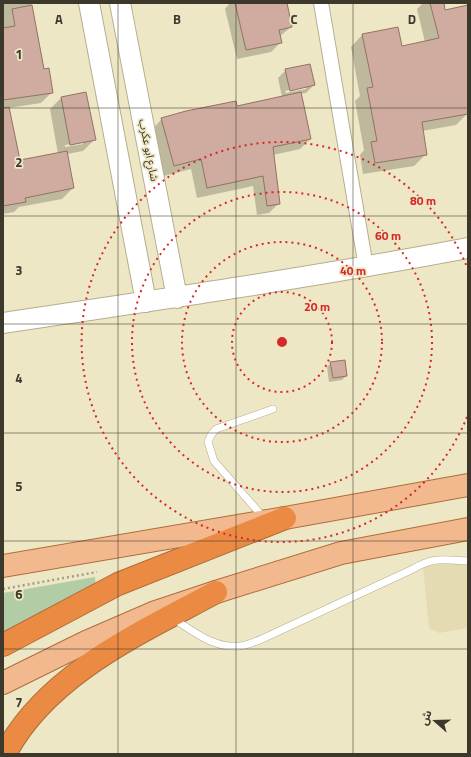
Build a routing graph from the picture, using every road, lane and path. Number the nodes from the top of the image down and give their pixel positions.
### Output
1 (89, 3) edge
2 (120, 3) edge
3 (321, 3) edge
4 (468, 248) edge
5 (366, 267) junction
6 (177, 298) junction
7 (146, 302) junction
8 (3, 323) edge
9 (274, 409) dead end
10 (468, 485) edge
11 (276, 520) junction
12 (468, 529) edge
13 (468, 561) edge
14 (3, 566) edge
15 (103, 571) dead end
16 (3, 589) edge
17 (216, 592) junction
18 (170, 616) junction
19 (3, 645) edge
20 (3, 683) edge
21 (4, 754) edge

1 - 7 street
2 - 6 street, شارع ابو عكرب
3 - 5 street
4 - 5 street
5 - 6 street
6 - 7 street
7 - 8 street
9 - 11 lane
10 - 11 main road
11 - 14 main road
11 - 19 highway
12 - 17 main road
13 - 18 lane
15 - 16 path
17 - 18 highway
17 - 20 main road
18 - 21 highway

